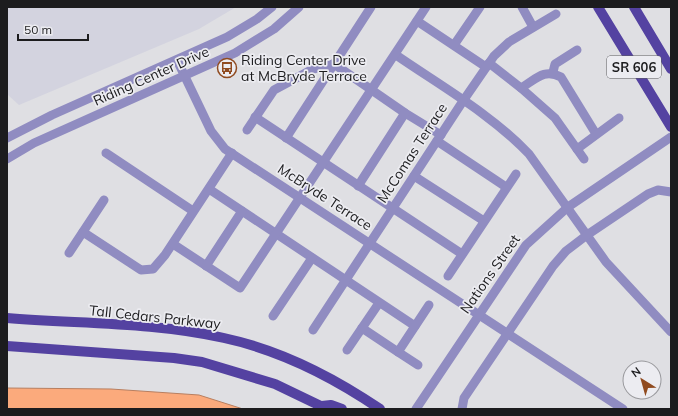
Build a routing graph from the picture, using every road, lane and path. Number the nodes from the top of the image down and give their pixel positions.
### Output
1 (272, 7) edge
2 (299, 7) edge
3 (371, 7) edge
4 (426, 7) edge
5 (480, 7) edge
6 (522, 7) edge
7 (598, 7) edge
8 (634, 7) edge
9 (556, 14) dead end
10 (417, 21) junction
11 (533, 27) junction
12 (454, 45) junction
13 (577, 50) dead end
14 (396, 55) junction
15 (177, 60) junction
16 (334, 64) junction
17 (488, 65) junction
18 (671, 69) edge
19 (553, 72) junction
20 (185, 76) junction
21 (521, 88) junction
22 (371, 89) junction
23 (463, 101) junction
24 (405, 113) junction
25 (255, 117) junction
26 (619, 118) dead end
27 (671, 127) edge
28 (247, 130) dead end
29 (596, 134) junction
30 (671, 136) edge
31 (7, 138) edge
32 (286, 138) junction
33 (439, 138) junction
34 (577, 148) junction
35 (106, 153) dead end
36 (232, 154) junction
37 (7, 159) edge
38 (584, 160) dead end
39 (323, 163) junction
40 (516, 174) dead end
41 (414, 176) junction
42 (358, 186) junction
43 (506, 187) junction
44 (209, 190) junction
45 (671, 192) edge
46 (300, 198) junction
47 (104, 200) dead end
48 (568, 207) junction
49 (392, 209) junction
50 (193, 211) junction
51 (242, 211) junction
52 (484, 221) junction
53 (83, 232) junction
54 (276, 234) junction
55 (587, 235) junction
56 (370, 243) junction
57 (173, 244) junction
58 (69, 253) dead end
59 (462, 254) junction
60 (312, 258) junction
61 (206, 266) junction
62 (448, 276) dead end
63 (346, 280) junction
64 (379, 303) junction
65 (429, 305) dead end
66 (478, 315) junction
67 (274, 316) dead end
68 (7, 318) edge
69 (415, 326) junction
70 (362, 328) junction
71 (313, 330) dead end
72 (671, 332) edge
73 (507, 334) junction
74 (7, 346) edge
75 (346, 350) dead end
76 (398, 352) junction
77 (418, 365) dead end
78 (324, 408) edge
79 (342, 409) edge
80 (380, 409) edge
81 (416, 409) edge
82 (462, 409) edge
83 (623, 409) edge

1 - 15 street, Riding Center Drive
2 - 20 street, Riding Center Drive
3 - 16 street
4 - 10 street
5 - 12 street
6 - 11 street
7 - 27 main road, SR 606
8 - 18 main road, SR 606
9 - 11 street, McComas Terrace
10 - 12 street
10 - 14 street
11 - 17 street, McComas Terrace
12 - 17 street
13 - 19 street
14 - 22 street
14 - 23 street
15 - 20 street, McBryde Terrace
15 - 31 street, Riding Center Drive
16 - 22 street
16 - 25 street
16 - 32 street
17 - 21 street
17 - 23 street, McComas Terrace
19 - 21 street
19 - 29 street
20 - 36 street, McBryde Terrace
20 - 37 street, Riding Center Drive
21 - 34 street
22 - 24 street
22 - 39 street
23 - 33 street, McComas Terrace
23 - 48 street
24 - 33 street
24 - 42 street
25 - 28 street
25 - 32 street
26 - 29 street
29 - 34 street
30 - 48 street, Nations Street
32 - 39 street
33 - 41 street, McComas Terrace
33 - 43 street
34 - 38 street
35 - 50 street
36 - 44 street
36 - 46 street, McBryde Terrace
39 - 42 street
39 - 46 street
40 - 43 street
41 - 49 street, McComas Terrace
41 - 52 street
42 - 49 street
43 - 52 street
44 - 50 street
44 - 51 street
45 - 55 street
46 - 54 street
46 - 56 street, McBryde Terrace
47 - 53 street
48 - 55 street
48 - 66 street, Nations Street
49 - 56 street, McComas Terrace
49 - 59 street
50 - 57 street
51 - 54 street
51 - 61 street
52 - 59 street
53 - 57 street
53 - 58 street
54 - 60 street
54 - 61 street
55 - 72 street
55 - 73 street
56 - 63 street, McComas Terrace
56 - 66 street, McBryde Terrace
57 - 61 street
59 - 62 street
60 - 63 street
60 - 67 street
63 - 64 street
63 - 71 street, McComas Terrace
64 - 69 street
64 - 70 street
65 - 69 street
66 - 73 street, McBryde Terrace
66 - 81 street, Nations Street
68 - 80 main road, Tall Cedars Parkway
69 - 76 street
70 - 75 street
70 - 76 street
73 - 82 street
73 - 83 street, McBryde Terrace
74 - 78 main road
76 - 77 street
78 - 79 main road

